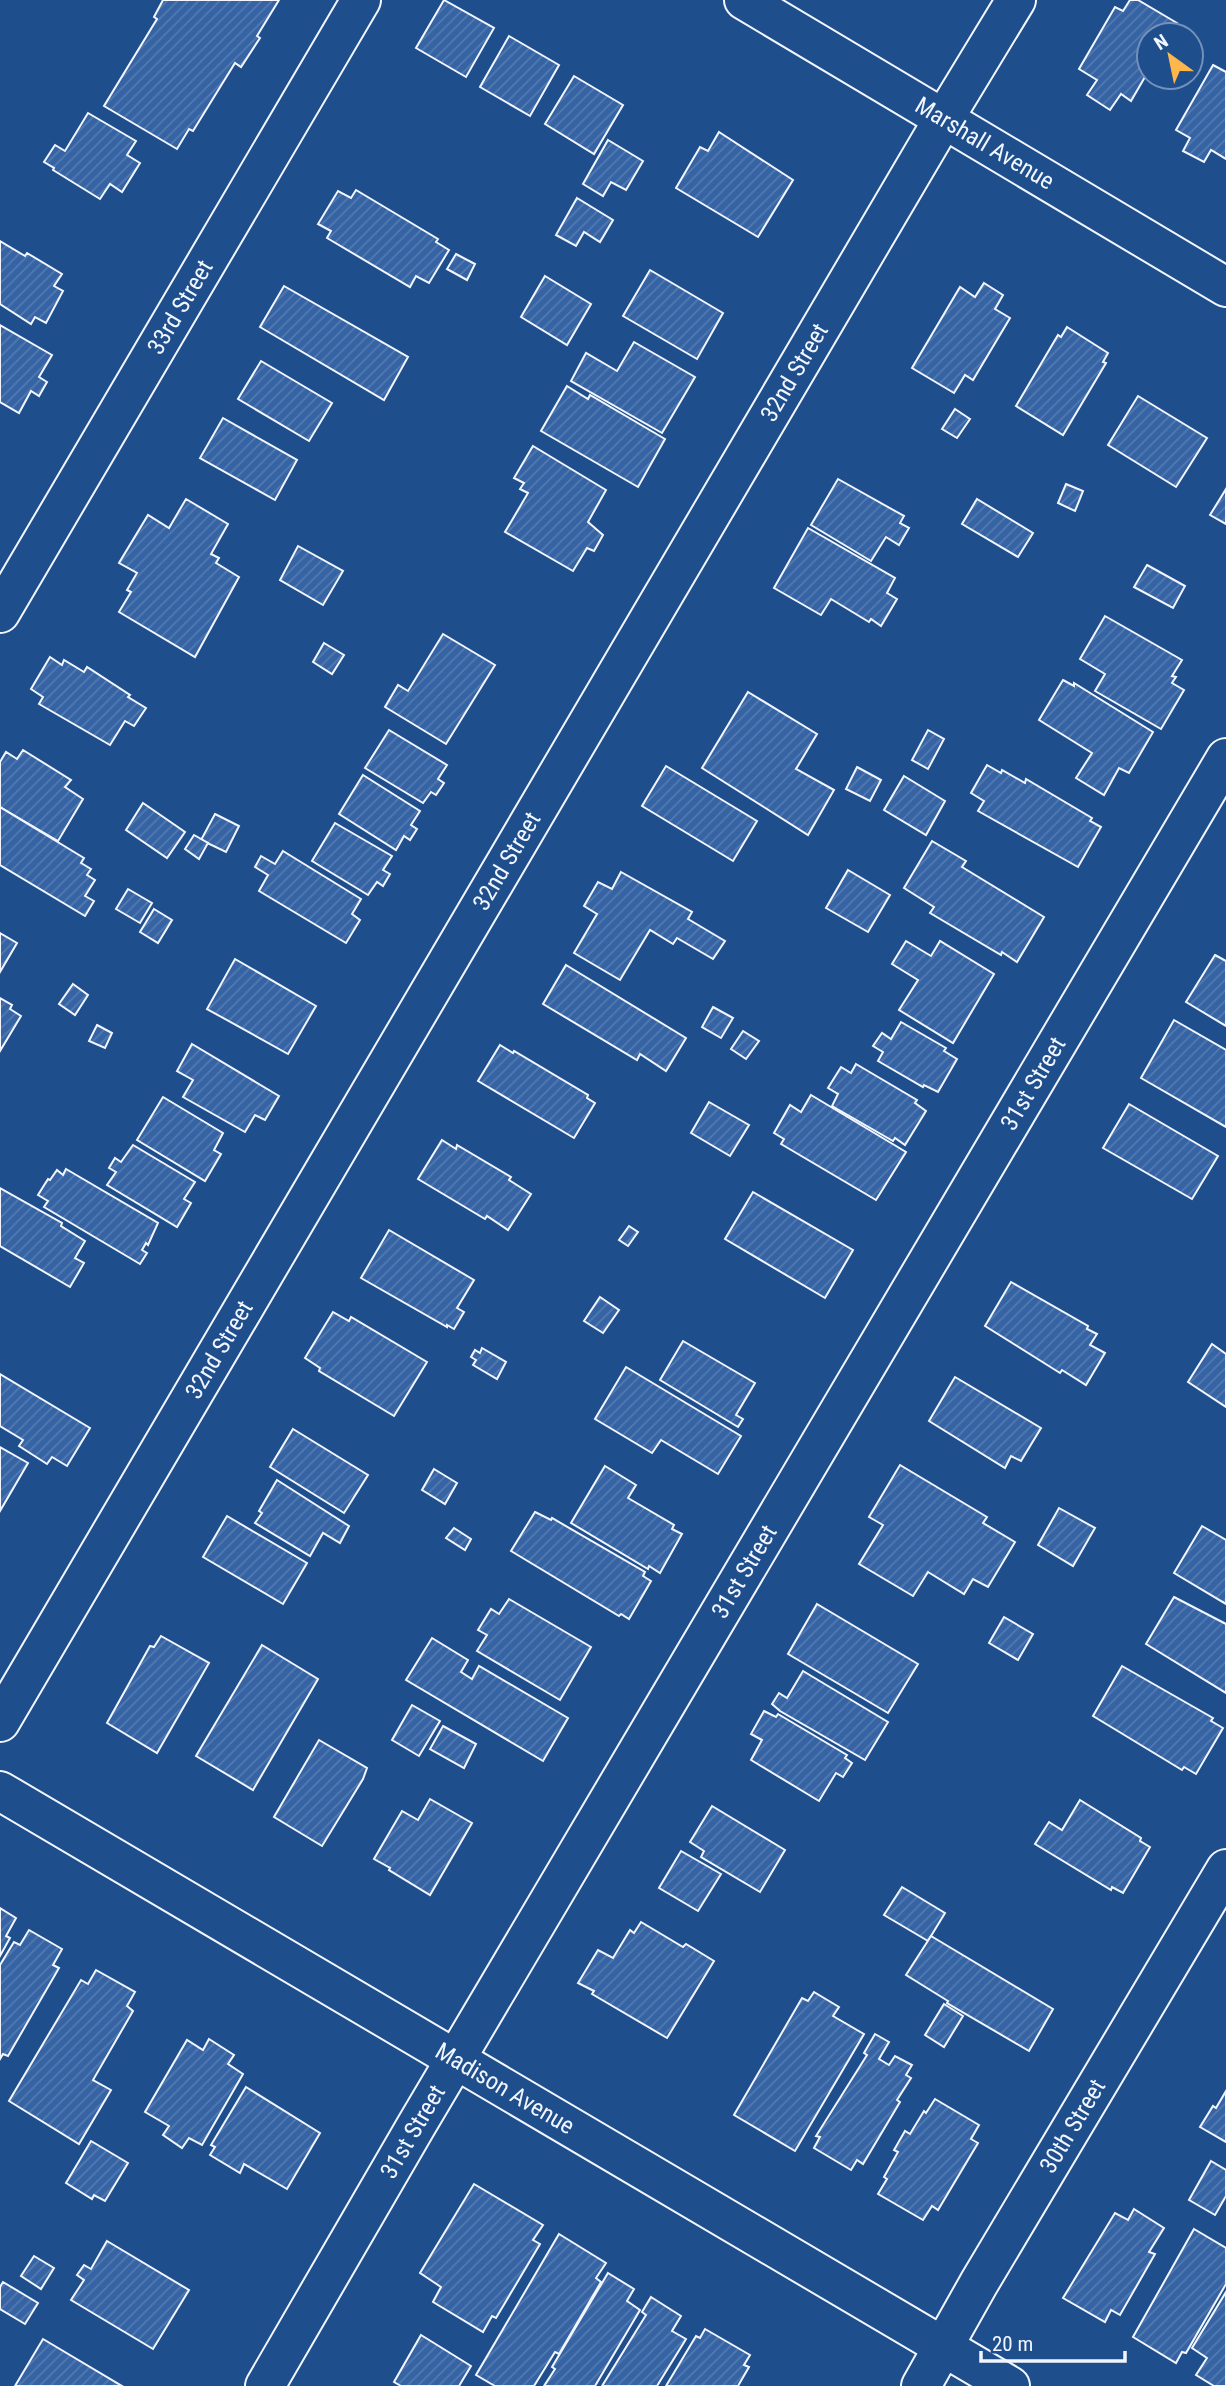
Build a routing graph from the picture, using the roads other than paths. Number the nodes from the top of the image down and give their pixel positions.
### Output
1 (361, 0) edge
2 (744, 0) edge
3 (1016, 0) edge
4 (943, 120) junction
5 (1226, 286) edge
6 (0, 612) edge
7 (1226, 758) edge
8 (0, 1722) edge
9 (0, 1791) edge
10 (1226, 1869) edge
11 (455, 2060) junction
12 (944, 2347) junction
13 (265, 2386) edge
14 (921, 2386) edge
15 (1010, 2386) edge

1 - 6 street, 33rd Street
2 - 4 street, Marshall Avenue
3 - 4 street, 32nd Street
4 - 5 street, Marshall Avenue
4 - 8 street, 32nd Street
7 - 11 street, 31st Street
9 - 11 street, Madison Avenue
10 - 12 street, 30th Street
11 - 12 street, Madison Avenue
11 - 13 street, 31st Street
12 - 14 street, 30th Street
12 - 15 street, Madison Avenue

